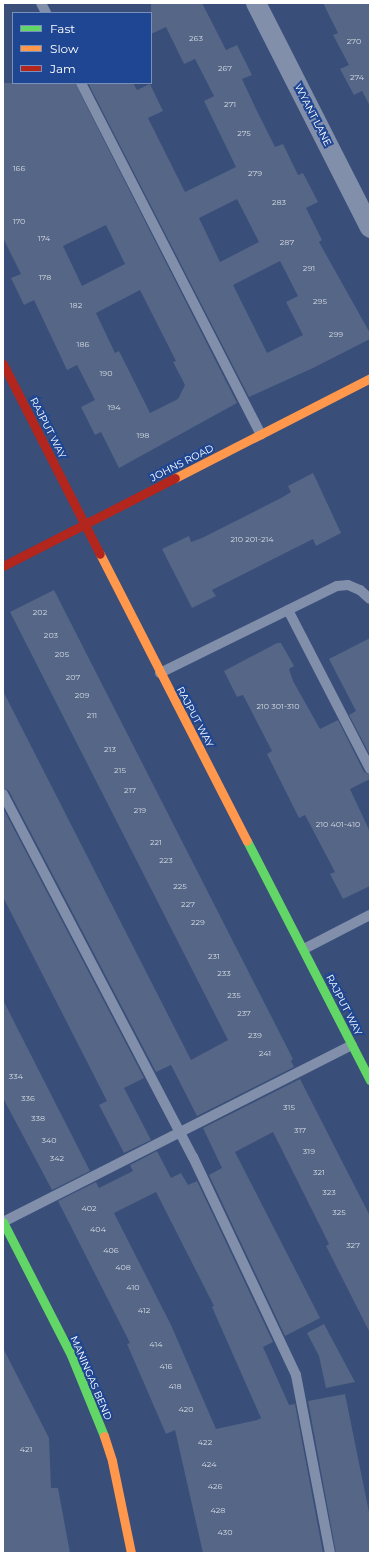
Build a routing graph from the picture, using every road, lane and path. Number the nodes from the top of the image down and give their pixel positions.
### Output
1 (41, 3) edge
2 (256, 3) edge
3 (46, 12) edge
4 (82, 84) edge
5 (370, 228) edge
6 (3, 364) edge
7 (370, 378) edge
8 (261, 435) junction
9 (85, 524) junction
10 (3, 566) edge
11 (370, 599) edge
12 (288, 610) junction
13 (160, 673) junction
14 (370, 769) edge
15 (3, 794) edge
16 (370, 915) edge
17 (304, 949) junction
18 (352, 1045) junction
19 (370, 1080) edge
20 (179, 1131) junction
21 (3, 1222) edge
22 (131, 1553) edge
23 (330, 1553) edge

1 - 3 lane
2 - 5 street, WYANT LANE
4 - 8 lane
6 - 9 street, RAJPUT WAY
7 - 8 street, JOHNS ROAD
8 - 9 street, JOHNS ROAD
9 - 10 street, JOHNS ROAD
9 - 13 street, RAJPUT WAY
11 - 12 lane
12 - 13 lane
12 - 14 lane
13 - 17 street, RAJPUT WAY
15 - 20 lane
16 - 17 lane
17 - 18 street, RAJPUT WAY
18 - 19 street, RAJPUT WAY
18 - 20 lane
20 - 21 lane
20 - 23 lane
21 - 22 street, MANINGAS BEND

